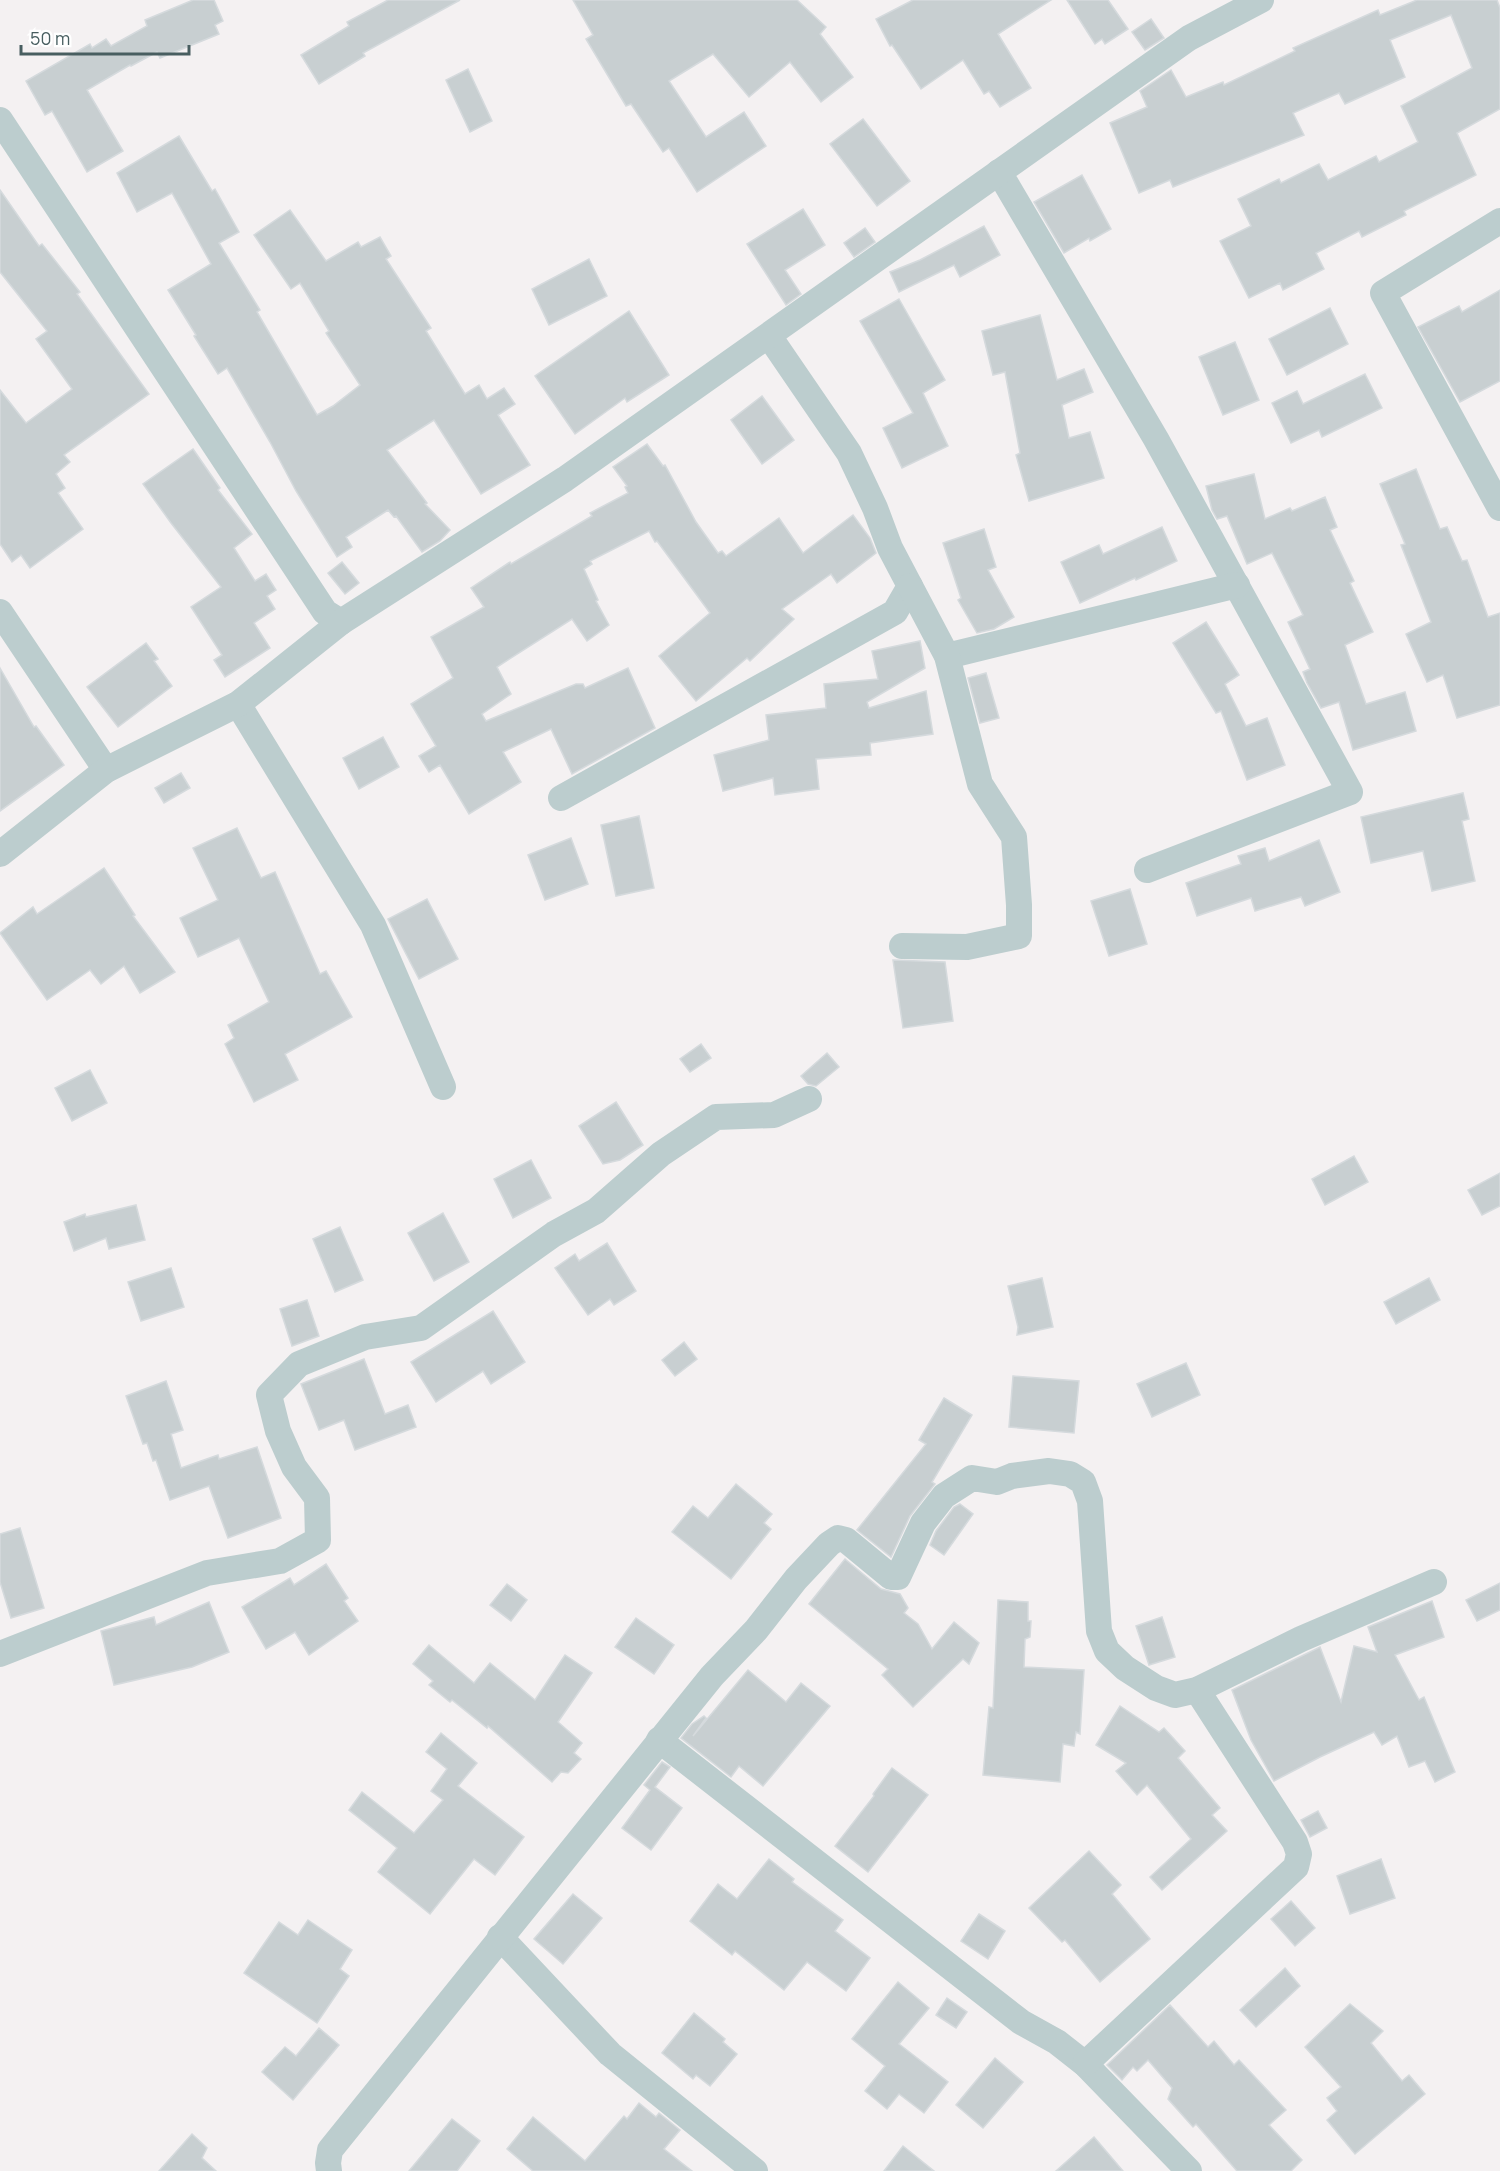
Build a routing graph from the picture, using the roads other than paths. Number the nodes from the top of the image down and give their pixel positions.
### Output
1 (1262, 0) edge
2 (0, 120) edge
3 (999, 172) junction
4 (1500, 221) edge
5 (769, 336) junction
6 (1500, 508) edge
7 (1237, 585) junction
8 (909, 586) junction
9 (0, 612) edge
10 (341, 622) junction
11 (947, 656) junction
12 (238, 704) junction
13 (106, 770) junction
14 (561, 798) dead end
15 (0, 854) edge
16 (1148, 870) dead end
17 (902, 946) dead end
18 (443, 1087) dead end
19 (809, 1099) dead end
20 (1434, 1582) dead end
21 (0, 1654) edge
22 (1197, 1690) junction
23 (659, 1740) junction
24 (500, 1937) junction
25 (1085, 2064) junction
26 (1182, 2168) edge
27 (329, 2171) edge
28 (755, 2171) edge

1 - 3 street
2 - 10 street
3 - 5 street
3 - 7 street
4 - 6 street
5 - 8 street
5 - 10 street
7 - 11 street
7 - 16 street
8 - 11 street
8 - 14 street
9 - 13 street
10 - 12 street
11 - 17 street
12 - 13 street
12 - 18 street
13 - 15 street
19 - 21 street
20 - 22 street
22 - 23 street
22 - 25 street
23 - 24 street
23 - 25 street
24 - 27 street
24 - 28 street
25 - 26 street

